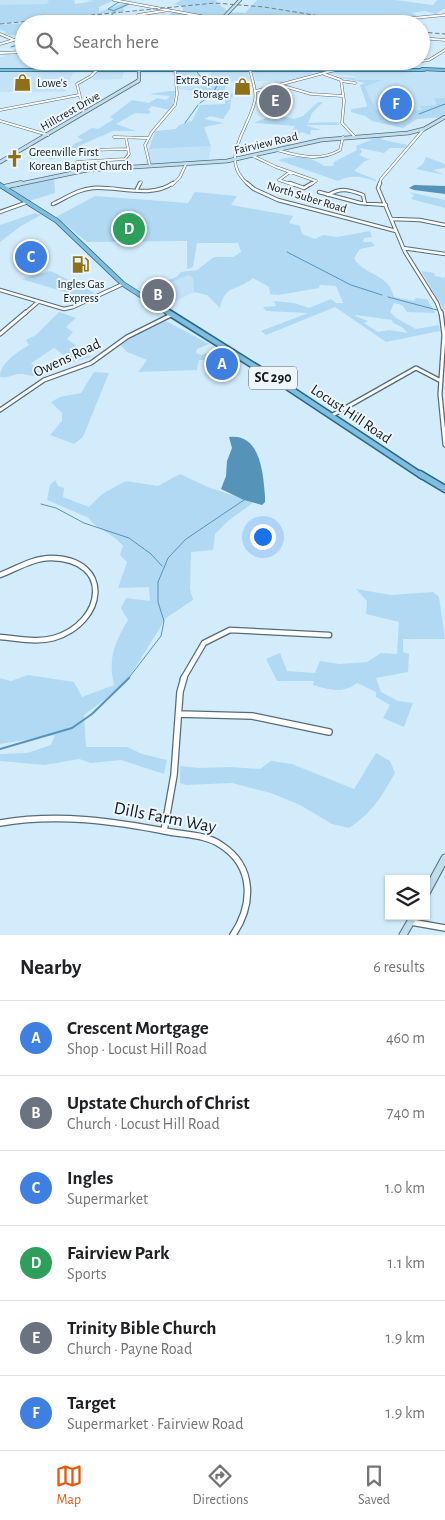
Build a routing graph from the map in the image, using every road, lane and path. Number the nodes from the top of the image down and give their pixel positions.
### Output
1 (114, 0) edge
2 (240, 0) edge
3 (121, 1) edge
4 (169, 10) junction
5 (138, 15) edge
6 (191, 15) edge
7 (228, 15) edge
8 (445, 15) edge
9 (430, 16) edge
10 (0, 34) edge
11 (430, 39) edge
12 (14, 40) joint
13 (445, 40) edge
14 (0, 44) edge
15 (445, 50) edge
16 (15, 52) edge
17 (0, 53) edge
18 (440, 54) junction
19 (445, 54) edge
20 (430, 59) edge
21 (0, 70) edge
22 (97, 70) junction
23 (127, 70) joint
24 (139, 70) junction
25 (175, 70) junction
26 (250, 70) junction
27 (335, 70) joint
28 (373, 70) edge
29 (424, 70) joint
30 (445, 70) edge
31 (323, 74) junction
32 (341, 81) junction
33 (355, 83) dead end
34 (278, 85) junction
35 (256, 91) junction
36 (79, 95) junction
37 (343, 96) junction
38 (0, 110) edge
39 (84, 113) junction
40 (445, 117) edge
41 (0, 121) edge
42 (424, 129) junction
43 (48, 134) junction
44 (354, 136) junction
45 (114, 137) dead end
46 (343, 137) junction
47 (126, 138) junction
48 (148, 138) junction
49 (128, 149) junction
50 (88, 150) dead end
51 (277, 150) junction
52 (254, 156) junction
53 (234, 160) junction
54 (0, 162) edge
55 (77, 162) dead end
56 (186, 164) junction
57 (150, 166) junction
58 (290, 172) junction
59 (141, 182) dead end
60 (1, 187) edge
61 (137, 190) junction
62 (319, 192) dead end
63 (328, 195) junction
64 (28, 202) junction
65 (53, 204) dead end
66 (365, 204) junction
67 (386, 205) junction
68 (0, 212) edge
69 (392, 219) junction
70 (445, 226) edge
71 (396, 232) junction
72 (403, 248) junction
73 (445, 254) edge
74 (123, 284) junction
75 (0, 290) edge
76 (38, 302) junction
77 (171, 315) junction
78 (0, 334) edge
79 (441, 381) junction
80 (0, 410) edge
81 (331, 416) junction
82 (445, 445) edge
83 (445, 489) edge
84 (0, 576) edge
85 (329, 635) dead end
86 (0, 637) edge
87 (179, 714) junction
88 (329, 732) dead end
89 (0, 823) edge
90 (164, 831) junction
91 (445, 858) edge
92 (430, 886) edge
93 (411, 920) edge
94 (416, 920) edge
95 (445, 928) edge
96 (233, 935) edge
97 (403, 935) edge

1 - 3 street
2 - 7 street
3 - 4 street
4 - 5 street
4 - 6 street
8 - 9 street
10 - 12 street
11 - 13 street
12 - 14 street
15 - 18 street
16 - 17 street
18 - 19 street
18 - 20 street
21 - 22 main road
22 - 23 main road
22 - 36 street
23 - 24 main road
24 - 25 main road
24 - 39 street, Hillcrest Drive
25 - 26 main road
25 - 48 street
26 - 27 main road
26 - 35 street
27 - 31 street
28 - 29 main road
29 - 30 main road
31 - 32 street
31 - 34 street
32 - 33 street
32 - 37 street
34 - 35 street
34 - 37 street
35 - 53 street
36 - 38 street
36 - 39 street
37 - 44 street
39 - 43 street, Hillcrest Drive
40 - 42 street, Fairview Road
41 - 43 street
42 - 44 street, Fairview Road
42 - 67 street
43 - 54 street, Hillcrest Drive
44 - 46 street, Fairview Road
45 - 47 street
46 - 51 street, Fairview Road
46 - 51 street
47 - 48 street
47 - 49 street
48 - 57 street
49 - 50 street
49 - 55 street
51 - 52 street, Fairview Road
52 - 53 street, Fairview Road
52 - 58 street
53 - 56 street, Fairview Road
53 - 71 street, North Suber Road
56 - 57 street, Fairview Road
56 - 61 street
57 - 60 street, Fairview Road
58 - 58 street
59 - 61 street
60 - 64 main road, Locust Hill Road / SC 290
61 - 65 street
62 - 63 street
63 - 66 street
63 - 66 street
64 - 68 street
64 - 74 main road, Locust Hill Road / SC 290
66 - 67 street
67 - 69 street
69 - 70 street
69 - 71 street
71 - 72 street
72 - 73 street
72 - 79 street
74 - 76 street
74 - 77 main road, Locust Hill Road / SC 290
75 - 76 street
76 - 78 street
77 - 80 street, Owens Road
77 - 81 main road, Locust Hill Road / SC 290
79 - 81 street
79 - 82 street
81 - 83 main road, Locust Hill Road / SC 290
84 - 86 street
85 - 87 street
87 - 88 street
87 - 90 street
89 - 90 street, Dills Farm Way
90 - 96 street, Dills Farm Way
91 - 92 street
93 - 97 street
94 - 95 street

